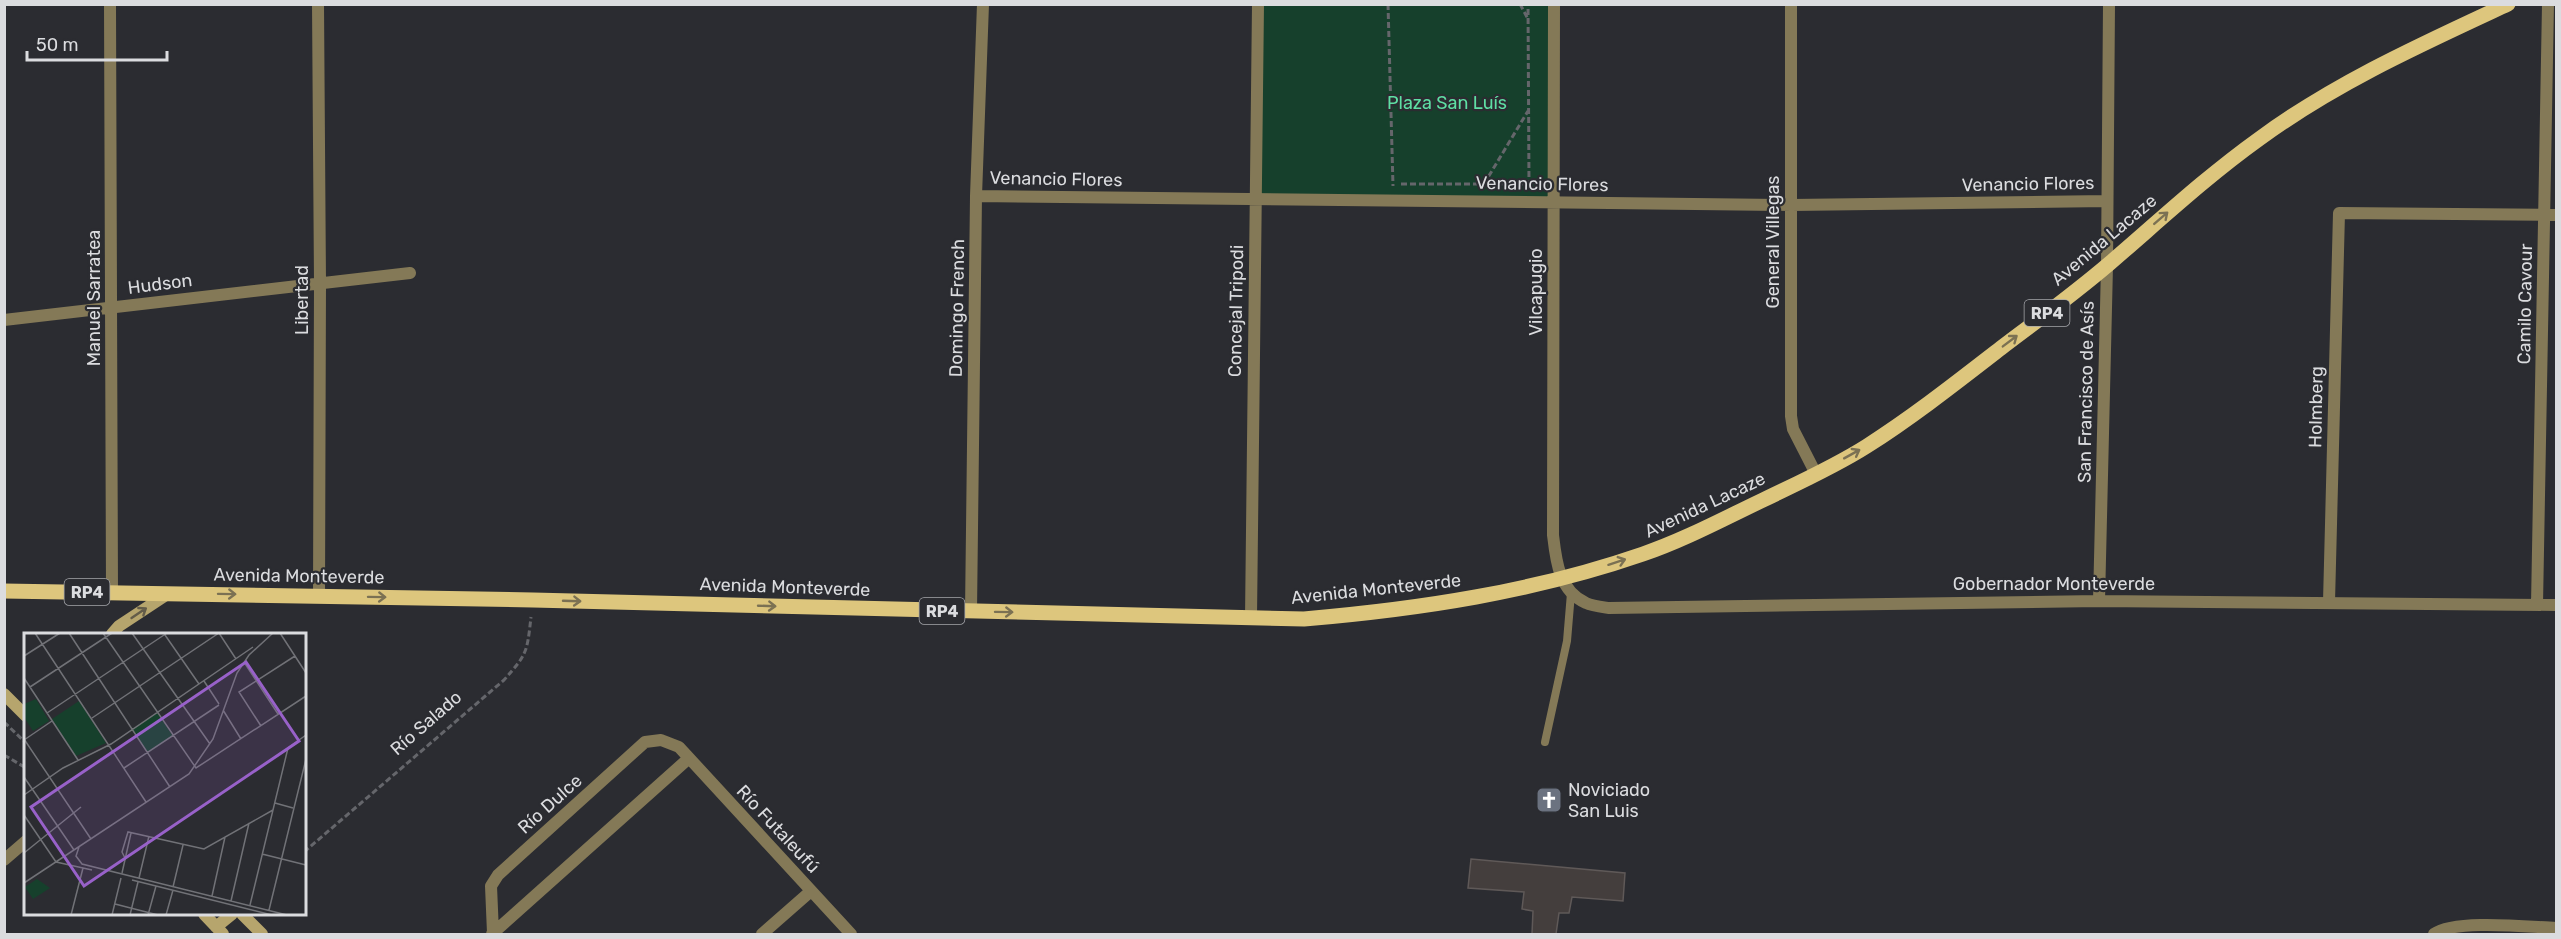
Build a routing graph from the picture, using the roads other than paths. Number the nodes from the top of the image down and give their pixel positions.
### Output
1 (111, 4) edge
2 (318, 4) edge
3 (983, 4) edge
4 (1258, 4) edge
5 (1554, 4) edge
6 (1791, 4) edge
7 (2109, 4) edge
8 (2508, 4) edge
9 (2548, 4) edge
10 (976, 196) junction
11 (1255, 199) junction
12 (2107, 201) junction
13 (1554, 202) junction
14 (1791, 205) junction
15 (2551, 215) edge
16 (2107, 266) junction
17 (410, 273) dead end
18 (320, 283) junction
19 (112, 308) junction
20 (4, 320) edge
21 (1816, 474) junction
22 (1562, 580) junction
23 (4, 591) edge
24 (112, 592) junction
25 (169, 593) junction
26 (1571, 593) junction
27 (319, 596) junction
28 (2099, 601) junction
29 (2329, 602) junction
30 (2537, 604) junction
31 (2556, 605) edge
32 (971, 612) junction
33 (1251, 618) junction
34 (113, 633) edge
35 (4, 694) edge
36 (24, 714) edge
37 (1545, 742) dead end
38 (679, 747) joint
39 (688, 759) junction
40 (24, 843) edge
41 (4, 860) edge
42 (811, 891) junction
43 (205, 915) edge
44 (231, 915) edge
45 (243, 915) edge
46 (2556, 928) edge
47 (219, 931) edge
48 (262, 934) edge
49 (492, 934) edge
50 (762, 934) edge
51 (851, 934) edge
52 (2434, 934) edge

1 - 19 street, Manuel Sarratea
2 - 18 street, Libertad
3 - 10 street, Domingo French
4 - 11 street, Concejal Tripodi
5 - 13 street, Vilcapugio
6 - 14 street, General Villegas
7 - 12 street, San Francisco de Asís
16 -> 8 main road, Avenida Lacaze / RP4
9 - 15 street, Camilo Cavour
10 - 11 street, Venancio Flores
10 - 32 street, Domingo French
11 - 13 street, Venancio Flores
11 - 33 street, Concejal Tripodi
12 - 14 street, Venancio Flores
12 - 16 street, San Francisco de Asís
13 - 14 street, Venancio Flores
13 - 22 street, Vilcapugio
14 - 21 street, General Villegas
15 - 29 street, Holmberg
15 - 30 street, Camilo Cavour
21 -> 16 main road, Avenida Lacaze / RP4
16 - 28 street, San Francisco de Asís
17 - 18 street, Hudson
18 - 19 street, Hudson
18 - 27 street, Libertad
19 - 20 street, Hudson
19 - 24 street, Manuel Sarratea
22 -> 21 main road, Avenida Lacaze / RP4
22 - 26 street, Gobernador Monteverde
22 - 33 main road, Avenida Monteverde / RP4
23 - 24 main road, Avenida Monteverde / RP4
24 - 25 main road, Avenida Monteverde / RP4
25 -> 27 main road, Avenida Monteverde / RP4
34 -> 25 main road
26 - 28 street, Gobernador Monteverde
26 - 37 lane
27 -> 32 main road, Avenida Monteverde / RP4
28 - 29 street, Gobernador Monteverde
29 - 30 street, Gobernador Monteverde
30 - 31 street, Gobernador Monteverde
32 -> 33 main road, Avenida Monteverde / RP4
35 - 36 main road
38 - 39 street, Río Futaleufú
38 - 49 street, Río Dulce
39 - 42 street, Río Futaleufú
39 - 49 street, Río Dulce
40 - 41 street
42 - 50 street
42 - 51 street, Río Futaleufú
43 - 47 main road
44 - 47 main road
45 - 48 main road
46 - 52 street

